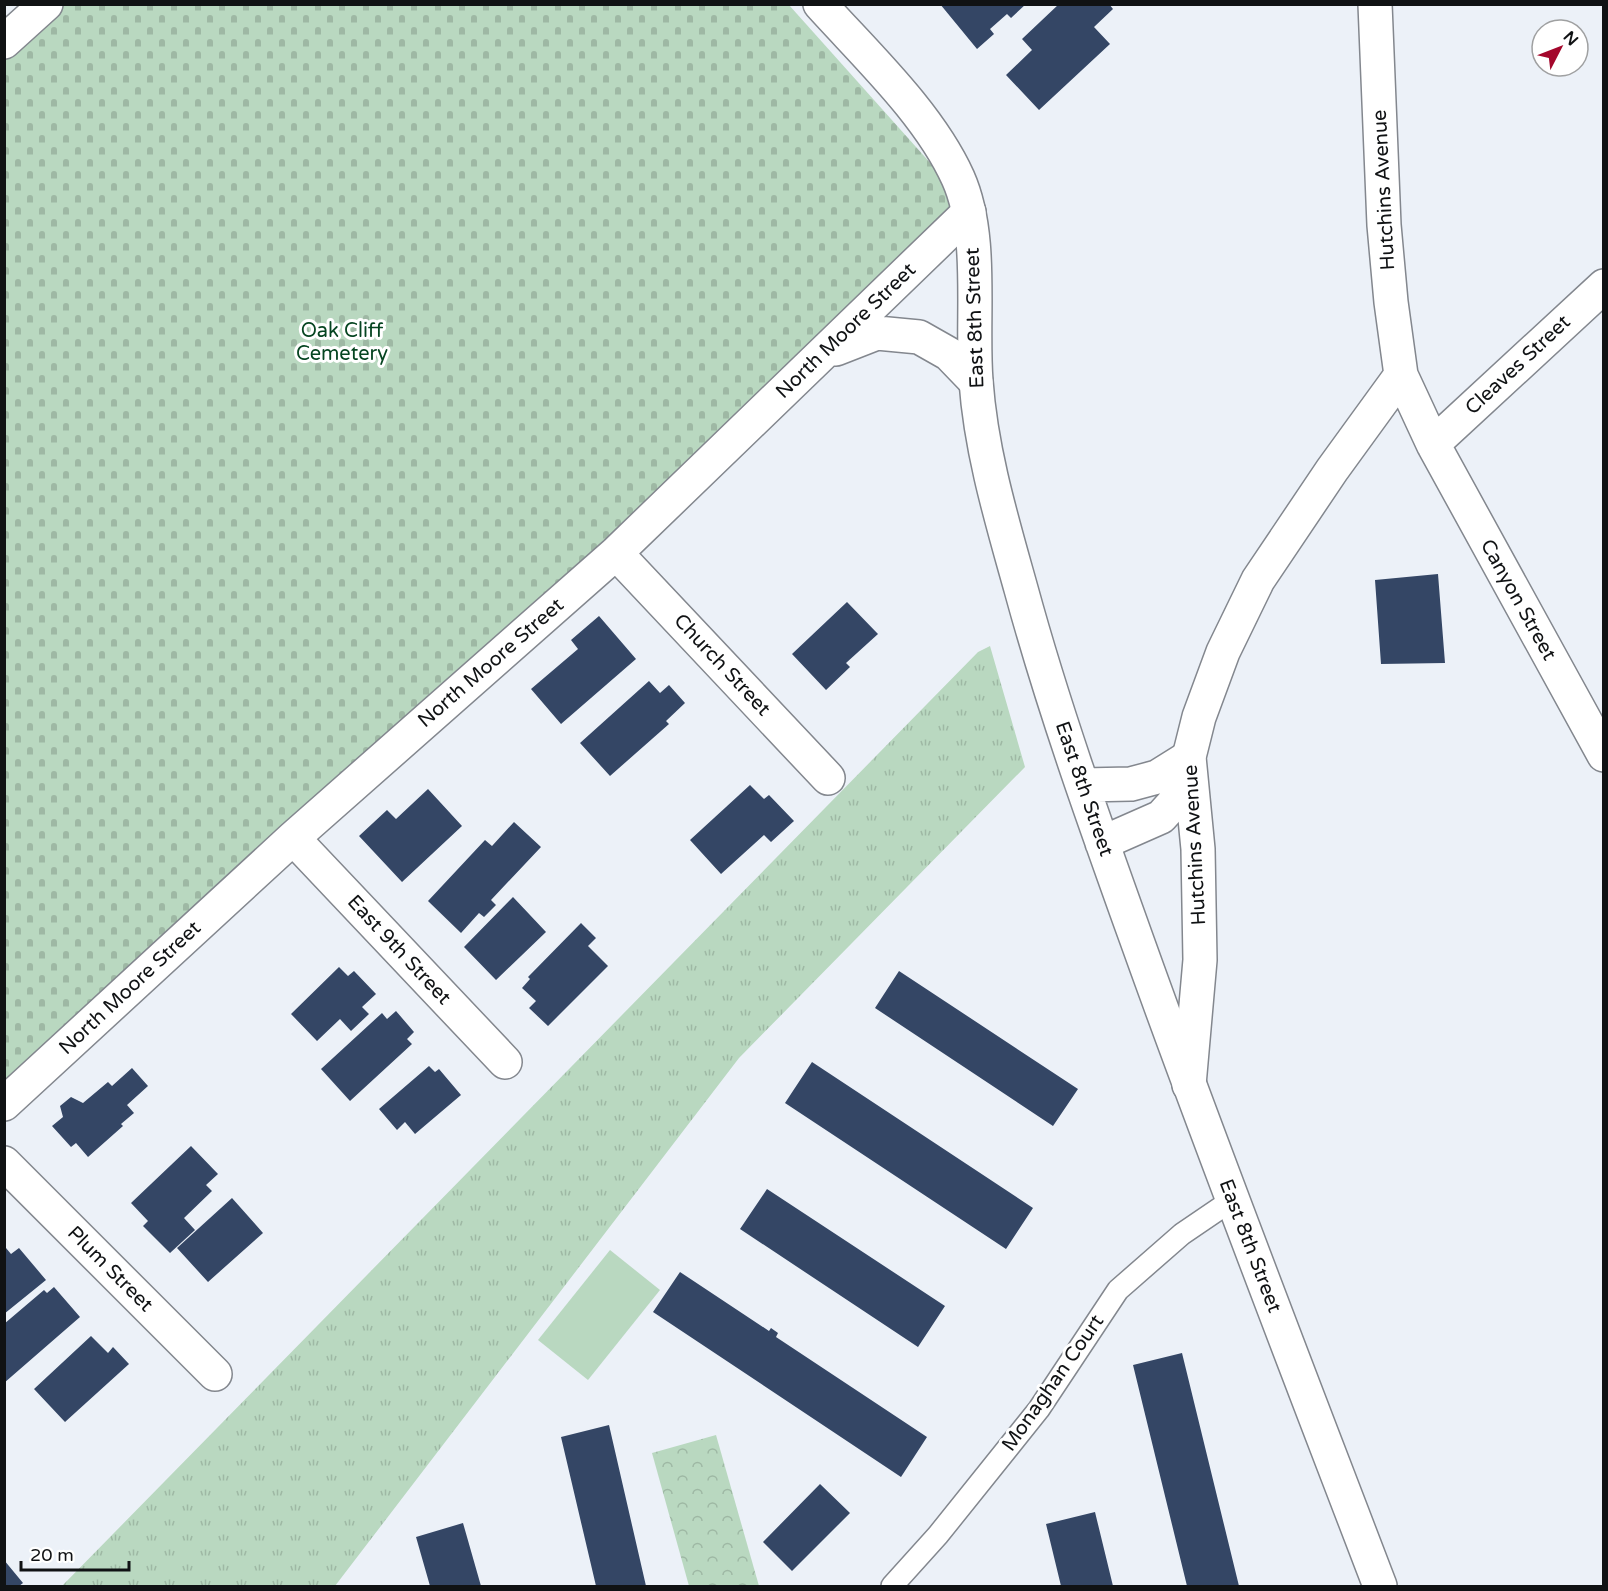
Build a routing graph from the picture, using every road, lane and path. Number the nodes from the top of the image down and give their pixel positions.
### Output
1 (46, 4) edge
2 (820, 4) edge
3 (1375, 4) edge
4 (4, 42) edge
5 (969, 212) junction
6 (1604, 286) edge
7 (823, 354) junction
8 (1401, 375) junction
9 (976, 382) junction
10 (1433, 444) junction
11 (616, 553) junction
12 (1604, 755) edge
13 (1189, 757) junction
14 (828, 778) dead end
15 (1083, 786) junction
16 (294, 838) junction
17 (1102, 843) junction
18 (505, 1062) dead end
19 (1189, 1085) junction
20 (4, 1104) edge
21 (4, 1163) edge
22 (1232, 1200) junction
23 (215, 1374) dead end
24 (892, 1587) edge
25 (1380, 1587) edge

1 - 4 street
2 - 5 street, East 8th Street
3 - 8 street, Hutchins Avenue
5 - 7 street, North Moore Street
5 - 9 street, East 8th Street
6 - 10 street, Cleaves Street
7 - 9 street
7 - 11 street, North Moore Street
8 - 10 street, Hutchins Avenue
8 - 13 street, Hutchins Avenue
9 - 15 street, East 8th Street
10 - 12 street, Canyon Street
11 - 14 street, Church Street
11 - 16 street, North Moore Street
13 - 15 street
13 - 17 street
13 - 19 street, Hutchins Avenue
15 - 17 street, East 8th Street
16 - 18 street, East 9th Street
16 - 20 street, North Moore Street
17 - 19 street, East 8th Street
19 - 22 street, East 8th Street
21 - 23 street, Plum Street
22 - 24 lane, Monaghan Court
22 - 25 street, East 8th Street

